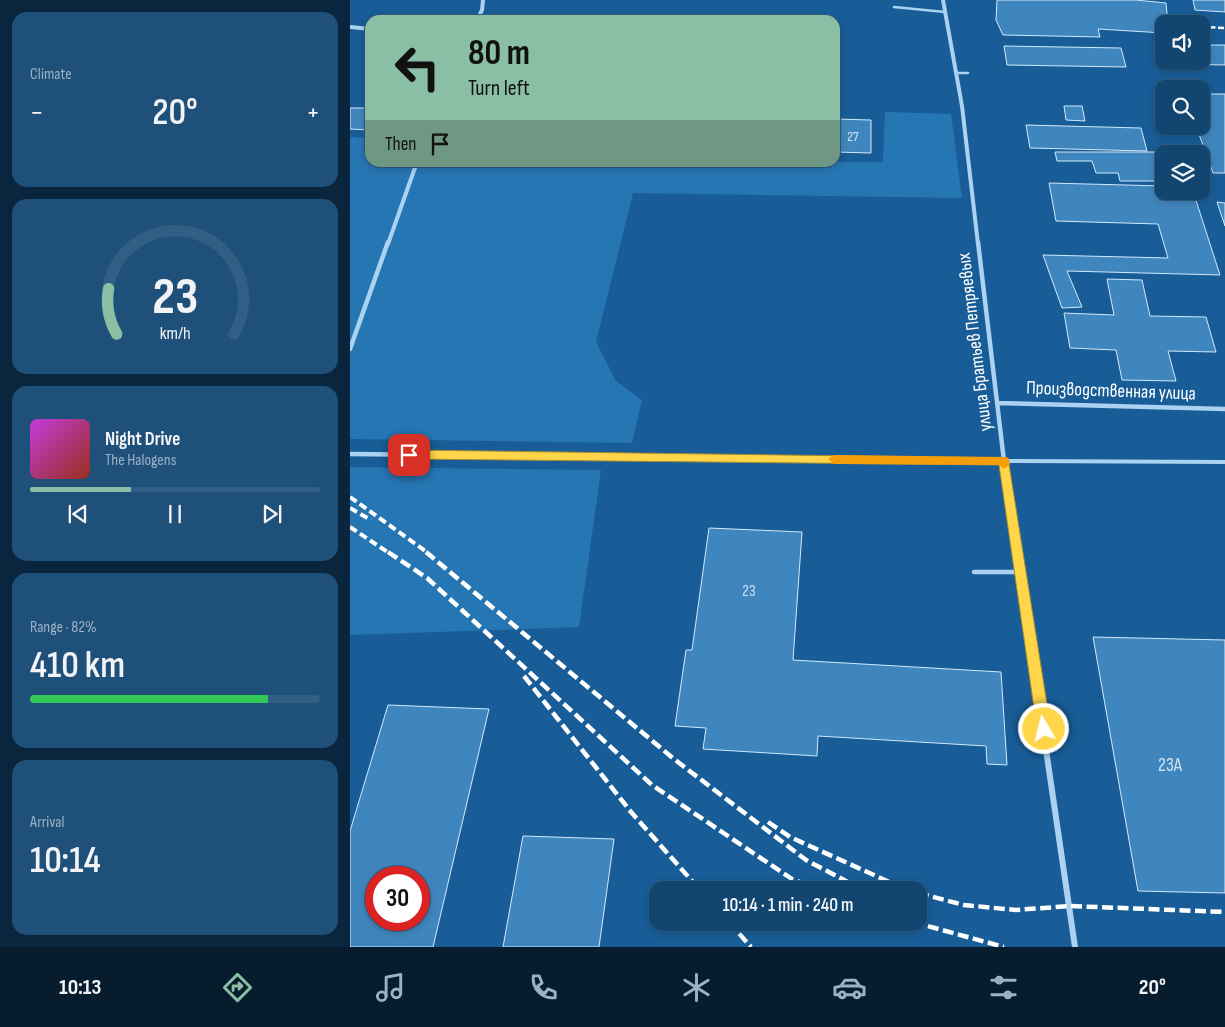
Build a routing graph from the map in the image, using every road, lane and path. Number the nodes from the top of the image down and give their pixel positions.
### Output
1 (483, 0) edge
2 (943, 0) edge
3 (894, 7) dead end
4 (945, 12) junction
5 (480, 15) edge
6 (350, 28) edge
7 (365, 29) edge
8 (956, 73) junction
9 (968, 73) dead end
10 (415, 167) edge
11 (350, 348) edge
12 (997, 403) junction
13 (1225, 409) edge
14 (350, 454) edge
15 (1004, 461) junction
16 (1225, 462) edge
17 (974, 572) dead end
18 (1020, 572) junction
19 (1074, 947) edge

1 - 5 street
2 - 4 street, улица Братьев Петряевых
3 - 4 lane
4 - 8 street, улица Братьев Петряевых
6 - 7 street
8 - 9 lane
8 - 12 street, улица Братьев Петряевых
10 - 11 street
12 - 13 street, Производственная улица
12 - 15 street, улица Братьев Петряевых
14 - 15 street
15 - 16 lane
15 - 18 street, улица Братьев Петряевых
17 - 18 lane
18 - 19 street, улица Братьев Петряевых

